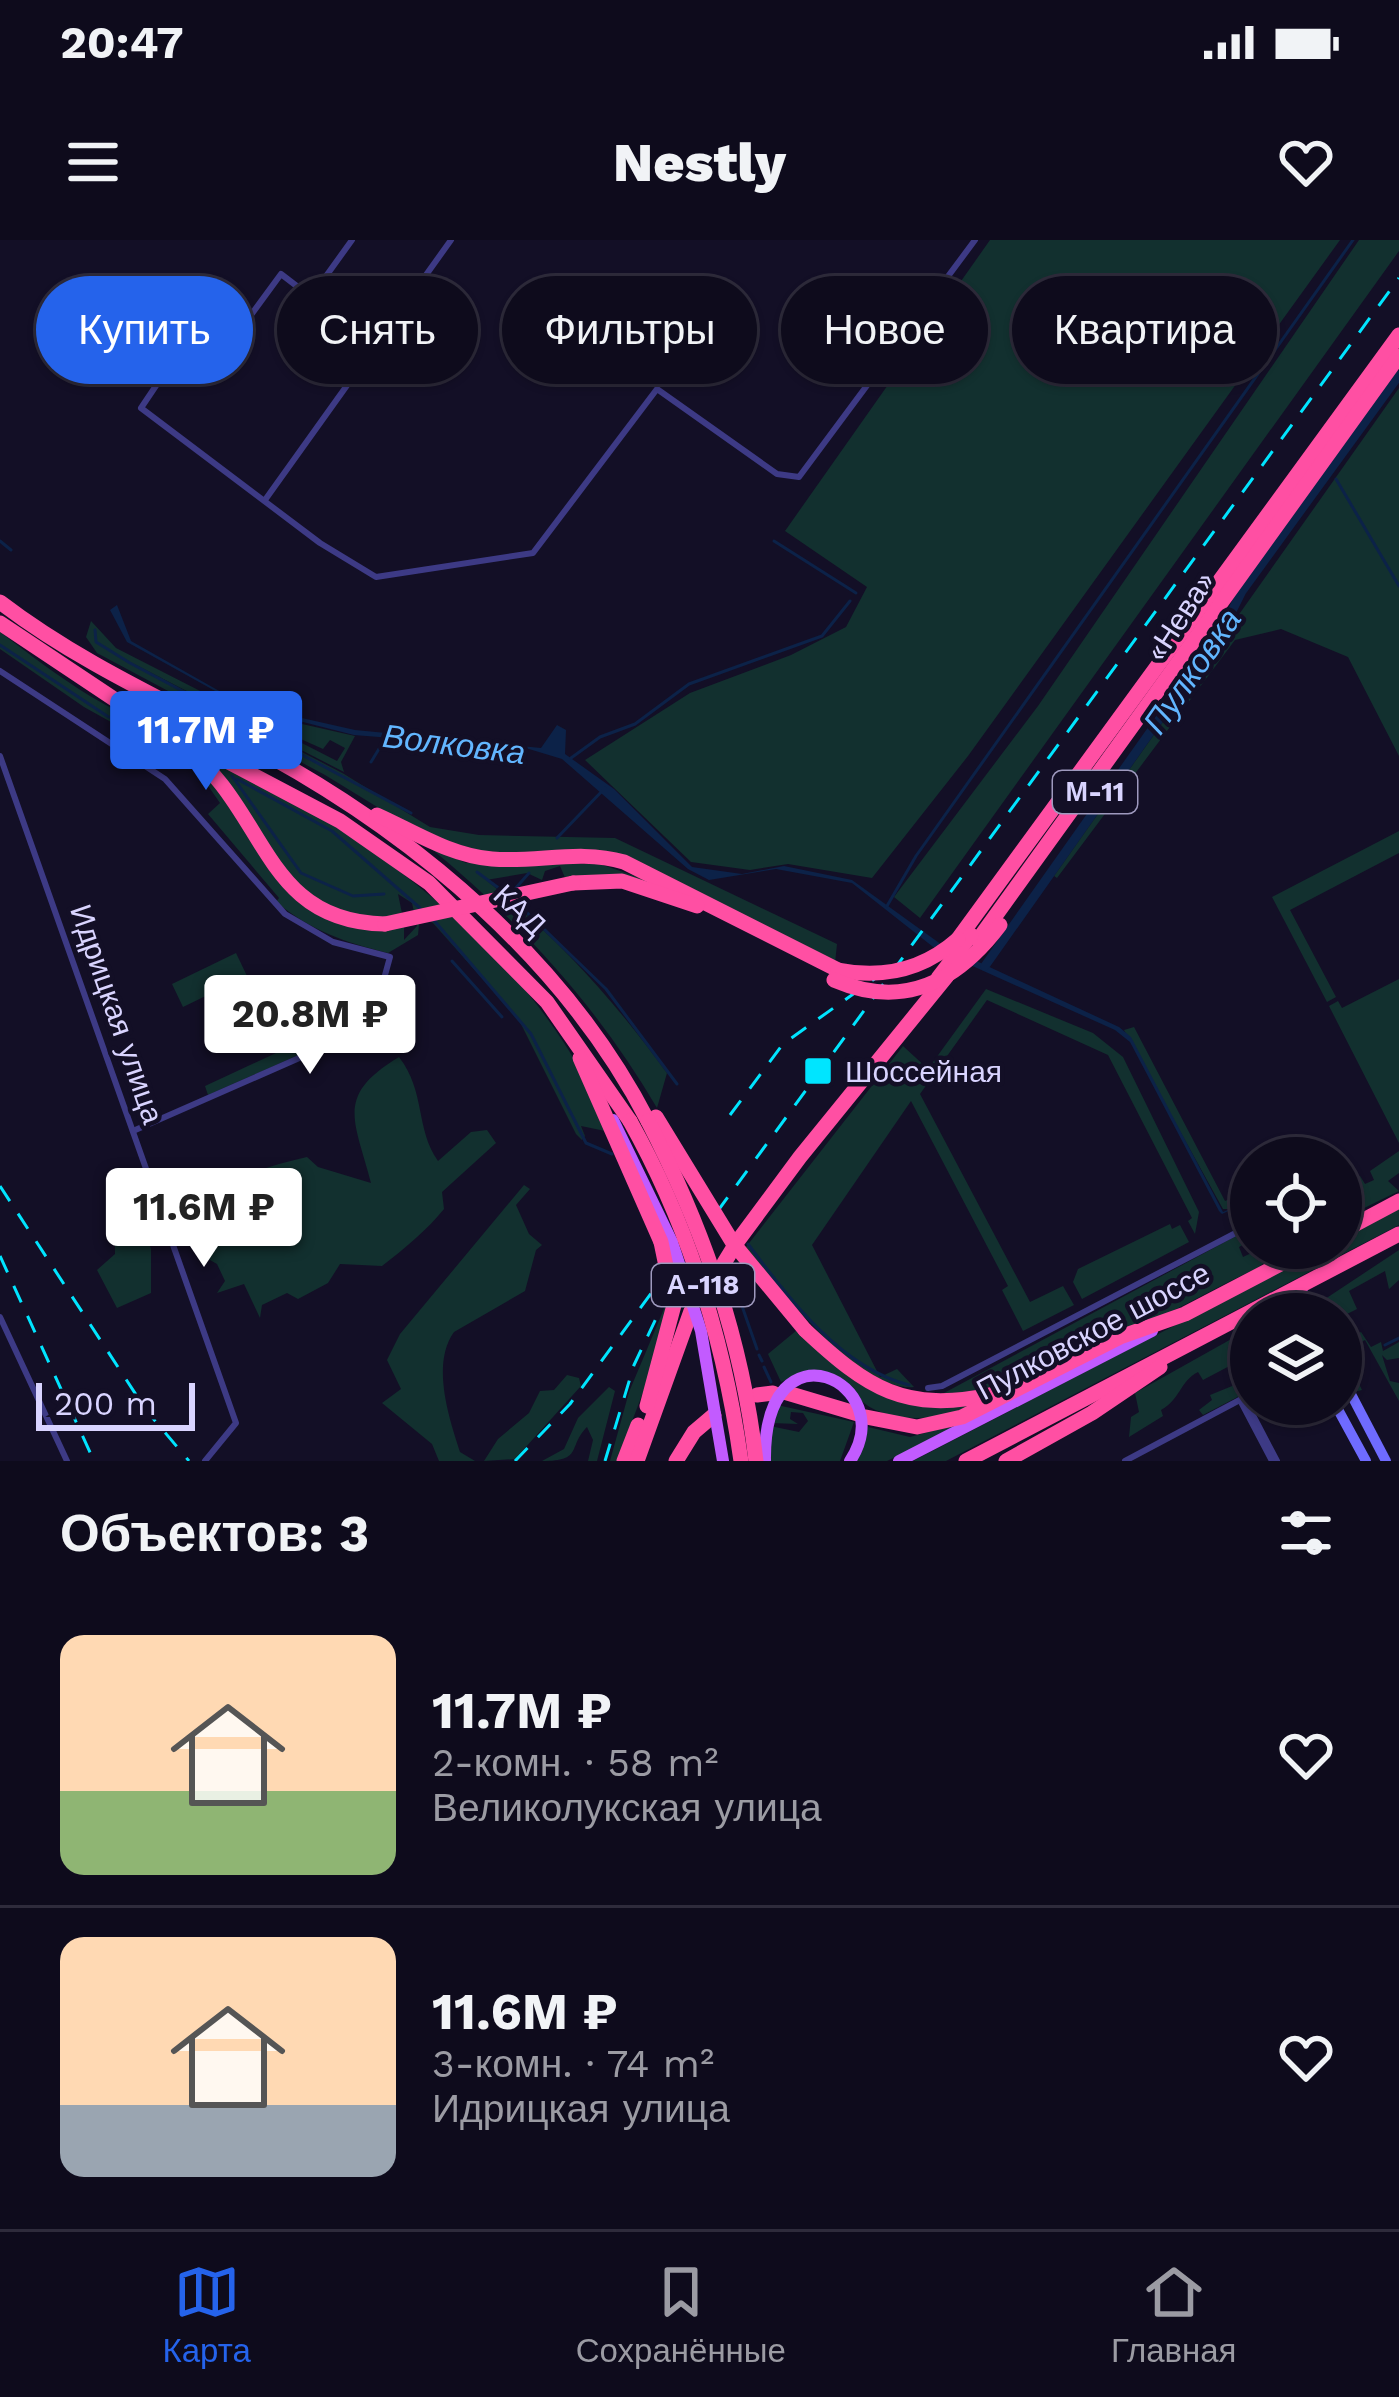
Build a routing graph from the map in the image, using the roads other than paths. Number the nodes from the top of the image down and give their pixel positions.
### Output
1 (352, 240) edge
2 (450, 240) edge
3 (975, 240) edge
4 (1399, 335) edge
5 (1399, 356) edge
6 (266, 500) junction
7 (0, 602) edge
8 (0, 623) edge
9 (0, 670) edge
10 (132, 711) junction
11 (0, 756) edge
12 (362, 811) junction
13 (991, 917) junction
14 (834, 974) junction
15 (629, 1122) junction
16 (133, 1131) junction
17 (1399, 1201) edge
18 (1363, 1221) edge
19 (1399, 1234) edge
20 (1230, 1236) edge
21 (729, 1248) dead end
22 (1271, 1269) edge
23 (1304, 1284) junction
24 (1288, 1293) edge
25 (1302, 1293) edge
26 (1185, 1314) junction
27 (692, 1315) dead end
28 (0, 1317) edge
29 (1230, 1324) edge
30 (1180, 1350) junction
31 (1025, 1384) junction
32 (928, 1388) dead end
33 (772, 1393) dead end
34 (1230, 1406) edge
35 (714, 1415) dead end
36 (1362, 1415) edge
37 (1366, 1423) junction
38 (1258, 1425) edge
39 (1347, 1425) edge
40 (1350, 1430) junction
41 (68, 1461) edge
42 (205, 1461) edge
43 (624, 1461) edge
44 (640, 1461) edge
45 (676, 1461) edge
46 (723, 1461) edge
47 (741, 1461) edge
48 (760, 1461) edge
49 (850, 1461) edge
50 (899, 1461) edge
51 (966, 1461) edge
52 (1006, 1461) edge
53 (1125, 1461) edge
54 (1275, 1461) edge
55 (1366, 1461) edge
56 (1386, 1461) edge

1 - 6 street
2 - 6 street
3 - 6 street
4 - 13 highway, «Нева» / М-11
5 - 13 highway, «Нева» / М-11
7 - 12 highway, КАД
8 - 10 highway, КАД / А-118
9 - 16 street
10 - 14 highway, bridge
10 - 15 highway, КАД / А-118
11 - 16 street, Идрицкая улица
12 - 14 highway
12 - 15 highway, КАД
13 - 14 highway, bridge
13 - 14 highway, bridge
13 - 21 highway
15 - 31 highway, bridge
15 - 43 highway, bridge
15 - 46 main road, bridge
15 - 47 highway, КАД / А-118, bridge
15 - 48 highway, КАД / А-118, bridge
16 - 42 street, Идрицкая улица
17 - 18 highway
19 - 23 highway, Пулковское шоссе
20 - 32 street
22 - 26 highway, Пулковское шоссе
23 - 24 highway, Пулковское шоссе
23 - 25 street
26 - 31 highway
26 - 50 main road, Пулковское шоссе
27 - 44 highway
28 - 41 street
29 - 30 highway, Пулковское шоссе
30 - 51 highway, Пулковское шоссе
30 - 52 highway
31 - 33 highway
34 - 53 street
35 - 45 highway
36 - 37 street
37 - 40 street
37 - 56 street
38 - 54 street
39 - 40 street
40 - 55 street
48 - 49 main road, bridge

